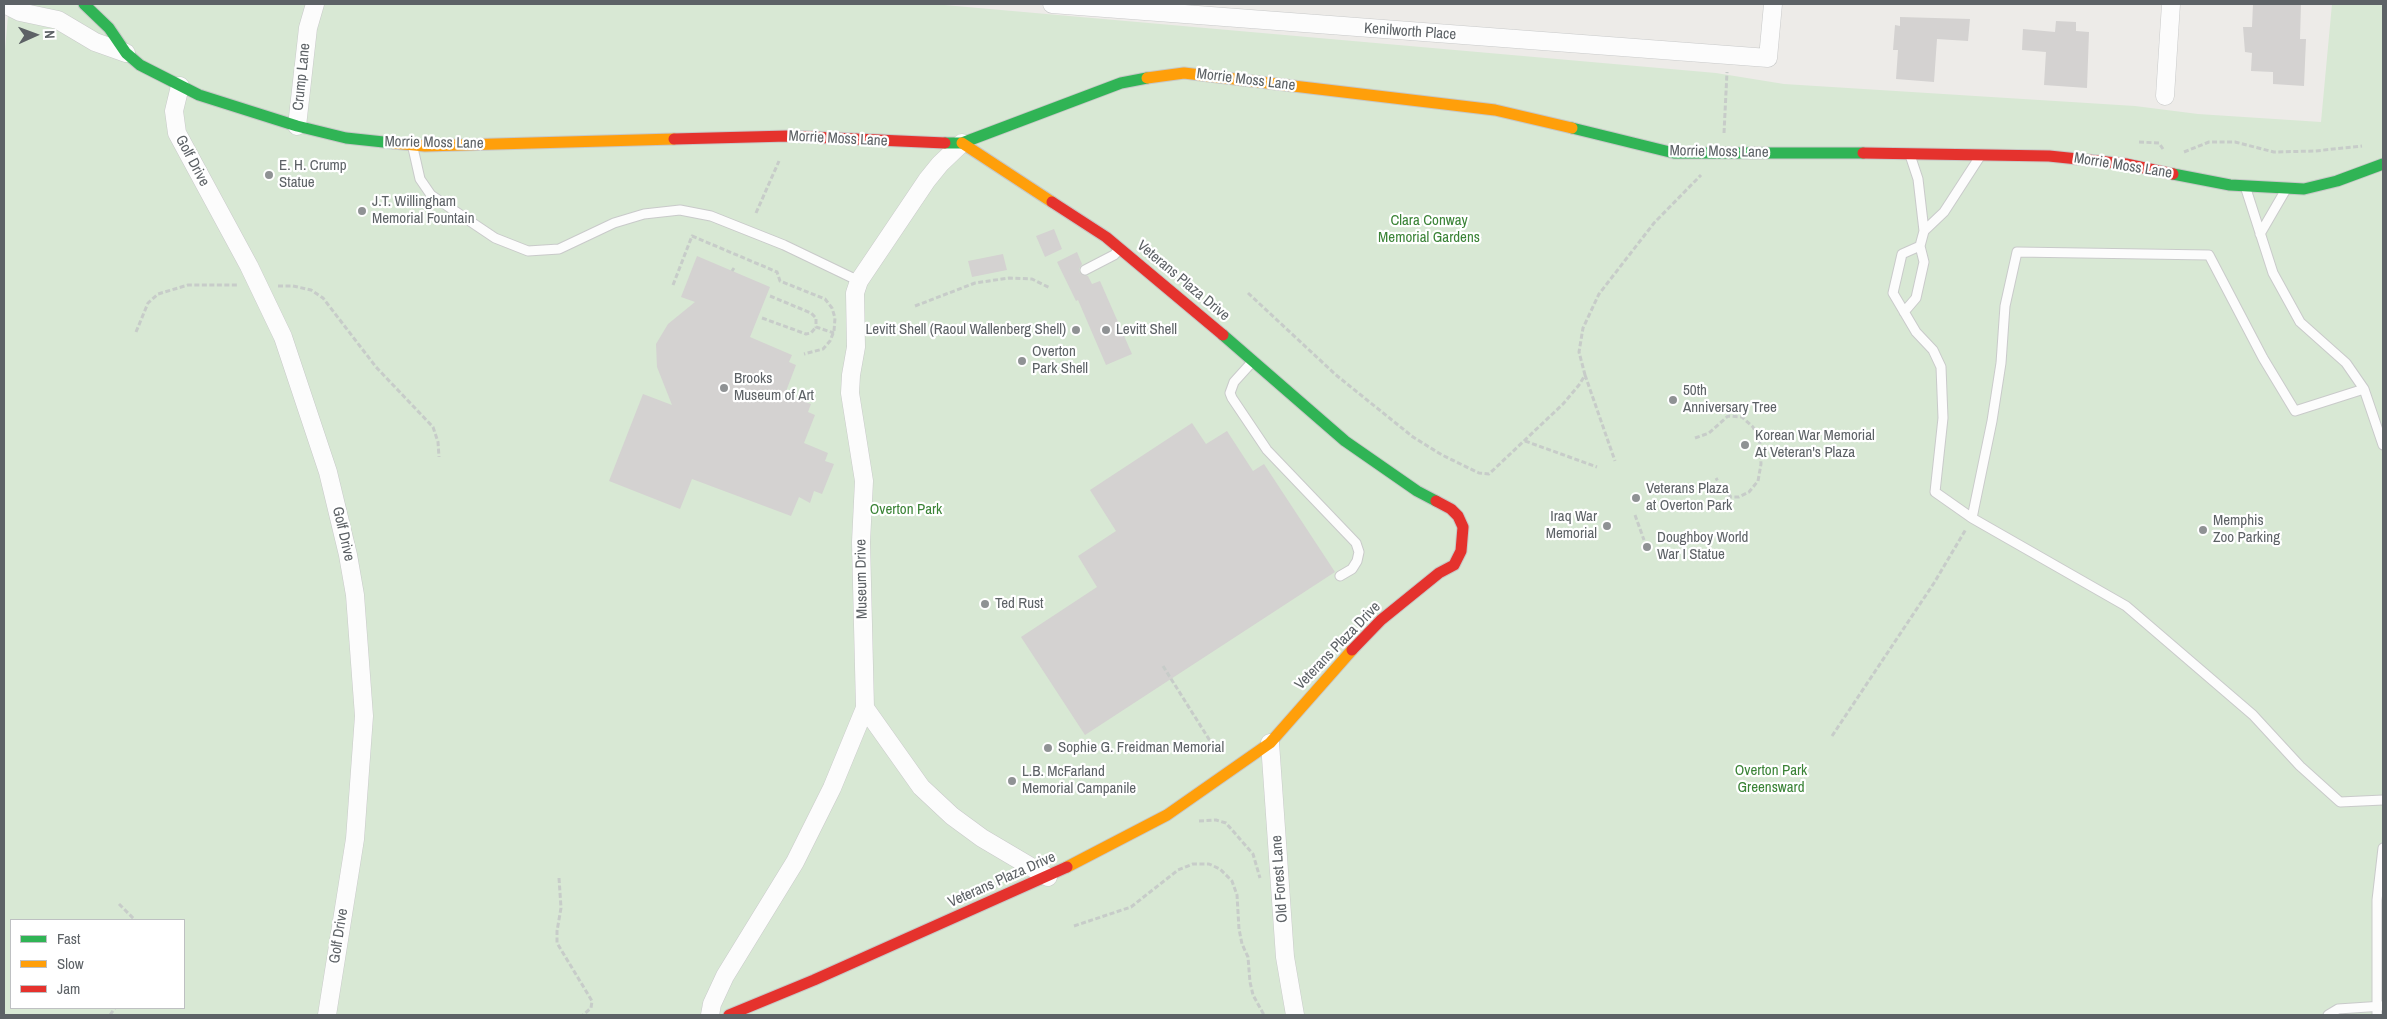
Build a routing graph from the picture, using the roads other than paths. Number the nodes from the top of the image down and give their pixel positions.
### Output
1 (4, 4) edge
2 (74, 4) edge
3 (84, 4) edge
4 (302, 4) edge
5 (315, 4) edge
6 (1052, 4) edge
7 (1773, 4) edge
8 (2171, 4) edge
9 (66, 23) junction
10 (308, 28) junction
11 (126, 53) junction
12 (180, 86) junction
13 (2165, 96) dead end
14 (297, 126) junction
15 (962, 142) junction
16 (412, 145) junction
17 (1909, 153) junction
18 (1982, 153) junction
19 (2383, 164) edge
20 (2245, 186) junction
21 (2287, 188) junction
22 (1924, 231) junction
23 (2260, 234) junction
24 (1920, 246) junction
25 (1121, 248) junction
26 (1085, 270) dead end
27 (859, 281) junction
28 (1904, 312) junction
29 (1254, 361) junction
30 (2364, 389) junction
31 (2383, 445) edge
32 (1972, 518) junction
33 (1340, 576) dead end
34 (865, 708) junction
35 (1270, 743) junction
36 (2383, 800) edge
37 (2383, 848) edge
38 (1048, 877) junction
39 (2379, 1009) edge
40 (327, 1015) edge
41 (710, 1015) edge
42 (729, 1015) edge
43 (1296, 1015) edge
44 (2328, 1015) edge

1 - 9 street
2 - 9 street
3 - 11 street, Morrie Moss Lane
4 - 10 street, Crump Lane
5 - 10 street, Crump Lane
6 - 7 street, Kenilworth Place
8 - 13 street
9 - 11 street, Morrie Moss Lane
10 - 14 street, Crump Lane
11 - 12 street, Morrie Moss Lane
12 - 14 street, Morrie Moss Lane
12 - 40 street, Golf Drive
14 - 16 street, Morrie Moss Lane
15 - 16 street, Morrie Moss Lane
15 - 17 street, Morrie Moss Lane
15 - 25 street, Veterans Plaza Drive
15 - 27 street, Museum Drive
16 - 27 lane
17 - 18 street, Morrie Moss Lane
17 - 22 lane
18 - 20 street, Morrie Moss Lane
18 - 22 lane
19 - 21 street, Morrie Moss Lane
20 - 21 street, Morrie Moss Lane
20 - 23 lane
21 - 23 lane
22 - 24 lane
23 - 30 lane
24 - 28 lane
24 - 28 lane
25 - 26 lane
25 - 29 street, Veterans Plaza Drive
27 - 34 street, Museum Drive
28 - 32 lane
29 - 33 lane
29 - 35 street, Veterans Plaza Drive
30 - 31 lane
30 - 32 lane
32 - 36 lane
34 - 38 street
34 - 41 street, Museum Drive
35 - 38 street, Veterans Plaza Drive
35 - 43 street, Old Forest Lane
37 - 39 lane
38 - 42 street, Veterans Plaza Drive
39 - 44 lane

